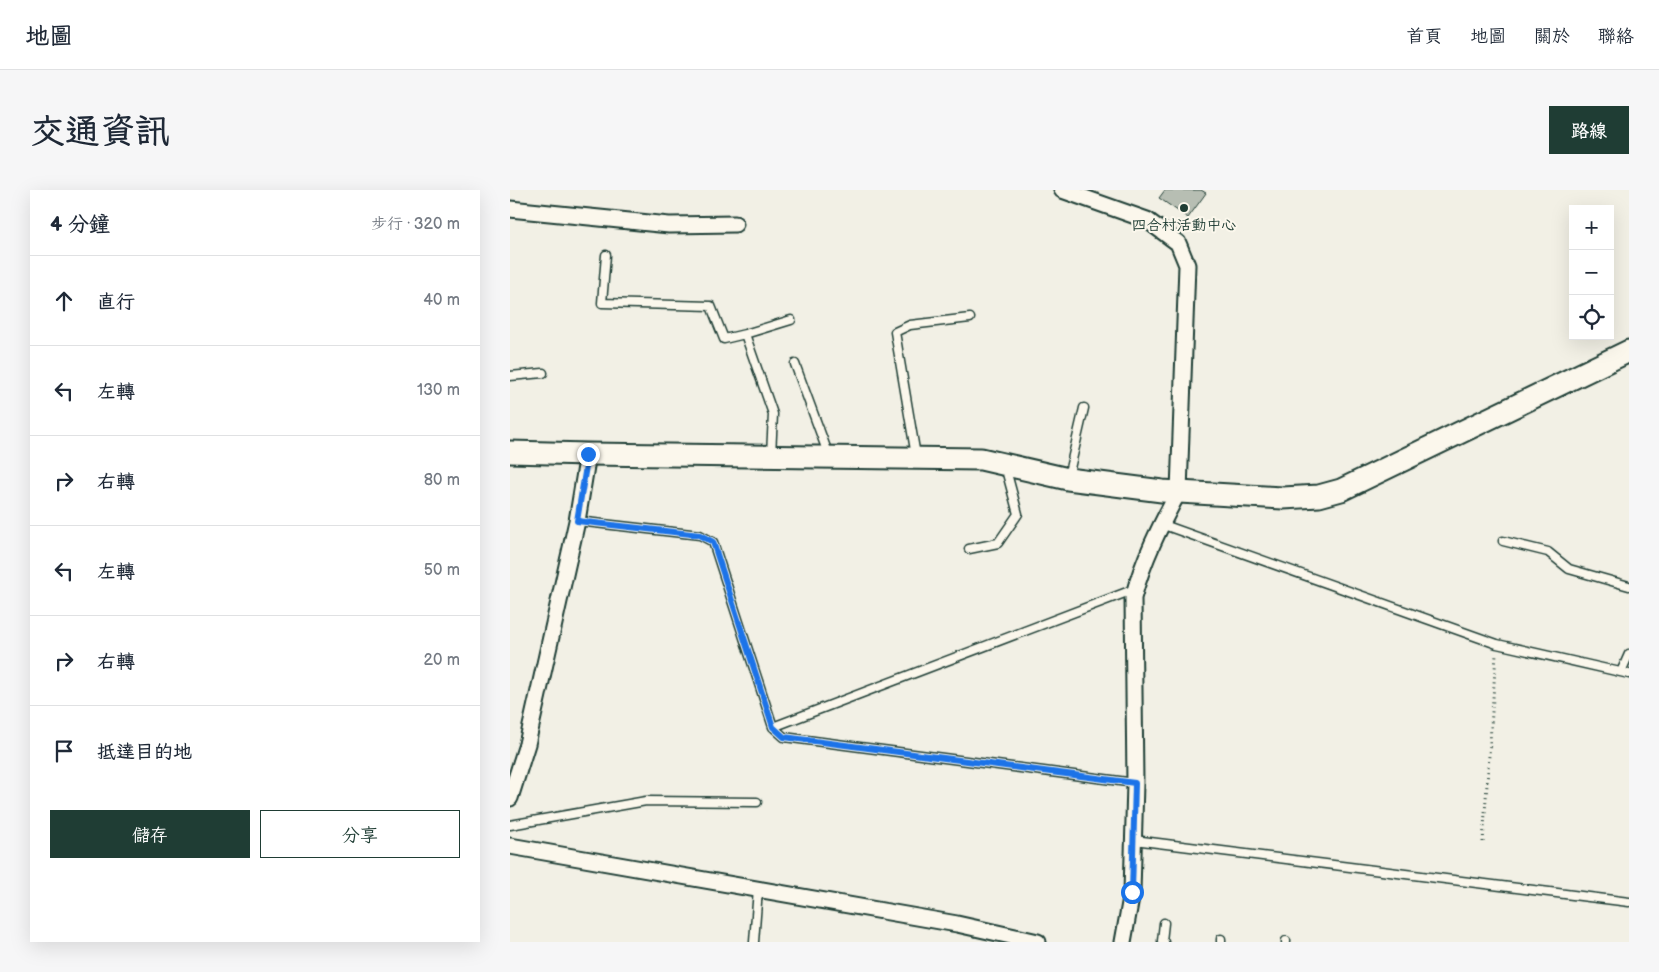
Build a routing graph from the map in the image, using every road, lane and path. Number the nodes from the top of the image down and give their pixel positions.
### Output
1 (1062, 190) edge
2 (510, 209) edge
3 (735, 224) dead end
4 (606, 255) dead end
5 (970, 318) dead end
6 (791, 320) dead end
7 (745, 334) junction
8 (1629, 351) edge
9 (795, 364) dead end
10 (543, 373) dead end
11 (510, 376) edge
12 (1084, 408) dead end
13 (510, 452) edge
14 (588, 454) junction
15 (771, 457) junction
16 (830, 457) junction
17 (917, 458) junction
18 (1004, 464) junction
19 (1068, 478) junction
20 (1179, 491) junction
21 (577, 521) junction
22 (1161, 524) junction
23 (1503, 541) dead end
24 (969, 549) dead end
25 (1629, 586) edge
26 (1136, 589) junction
27 (1497, 644) junction
28 (1629, 654) edge
29 (1625, 673) edge
30 (773, 727) junction
31 (1135, 783) junction
32 (510, 798) edge
33 (757, 802) dead end
34 (510, 825) edge
35 (1134, 840) junction
36 (1483, 842) dead end
37 (510, 846) edge
38 (758, 889) junction
39 (1629, 902) edge
40 (1164, 923) dead end
41 (754, 942) edge
42 (1038, 942) edge
43 (1123, 942) edge
44 (1164, 942) edge

1 - 20 street
2 - 3 street
4 - 7 lane
5 - 17 lane
6 - 7 lane
7 - 15 lane
8 - 20 street
9 - 16 lane
10 - 11 lane
12 - 19 lane
13 - 14 street
14 - 15 street
14 - 21 street
15 - 16 street
16 - 17 street
17 - 18 street
18 - 19 street
18 - 24 lane
19 - 20 street
20 - 22 street
21 - 30 lane
21 - 32 street
22 - 26 street
22 - 27 lane
23 - 25 lane
26 - 30 lane
26 - 31 street
27 - 29 lane
27 - 36 path
28 - 29 lane
30 - 31 lane
31 - 35 street
33 - 34 lane
35 - 39 lane
35 - 43 street
37 - 38 street
38 - 41 lane
38 - 42 street
40 - 44 lane

